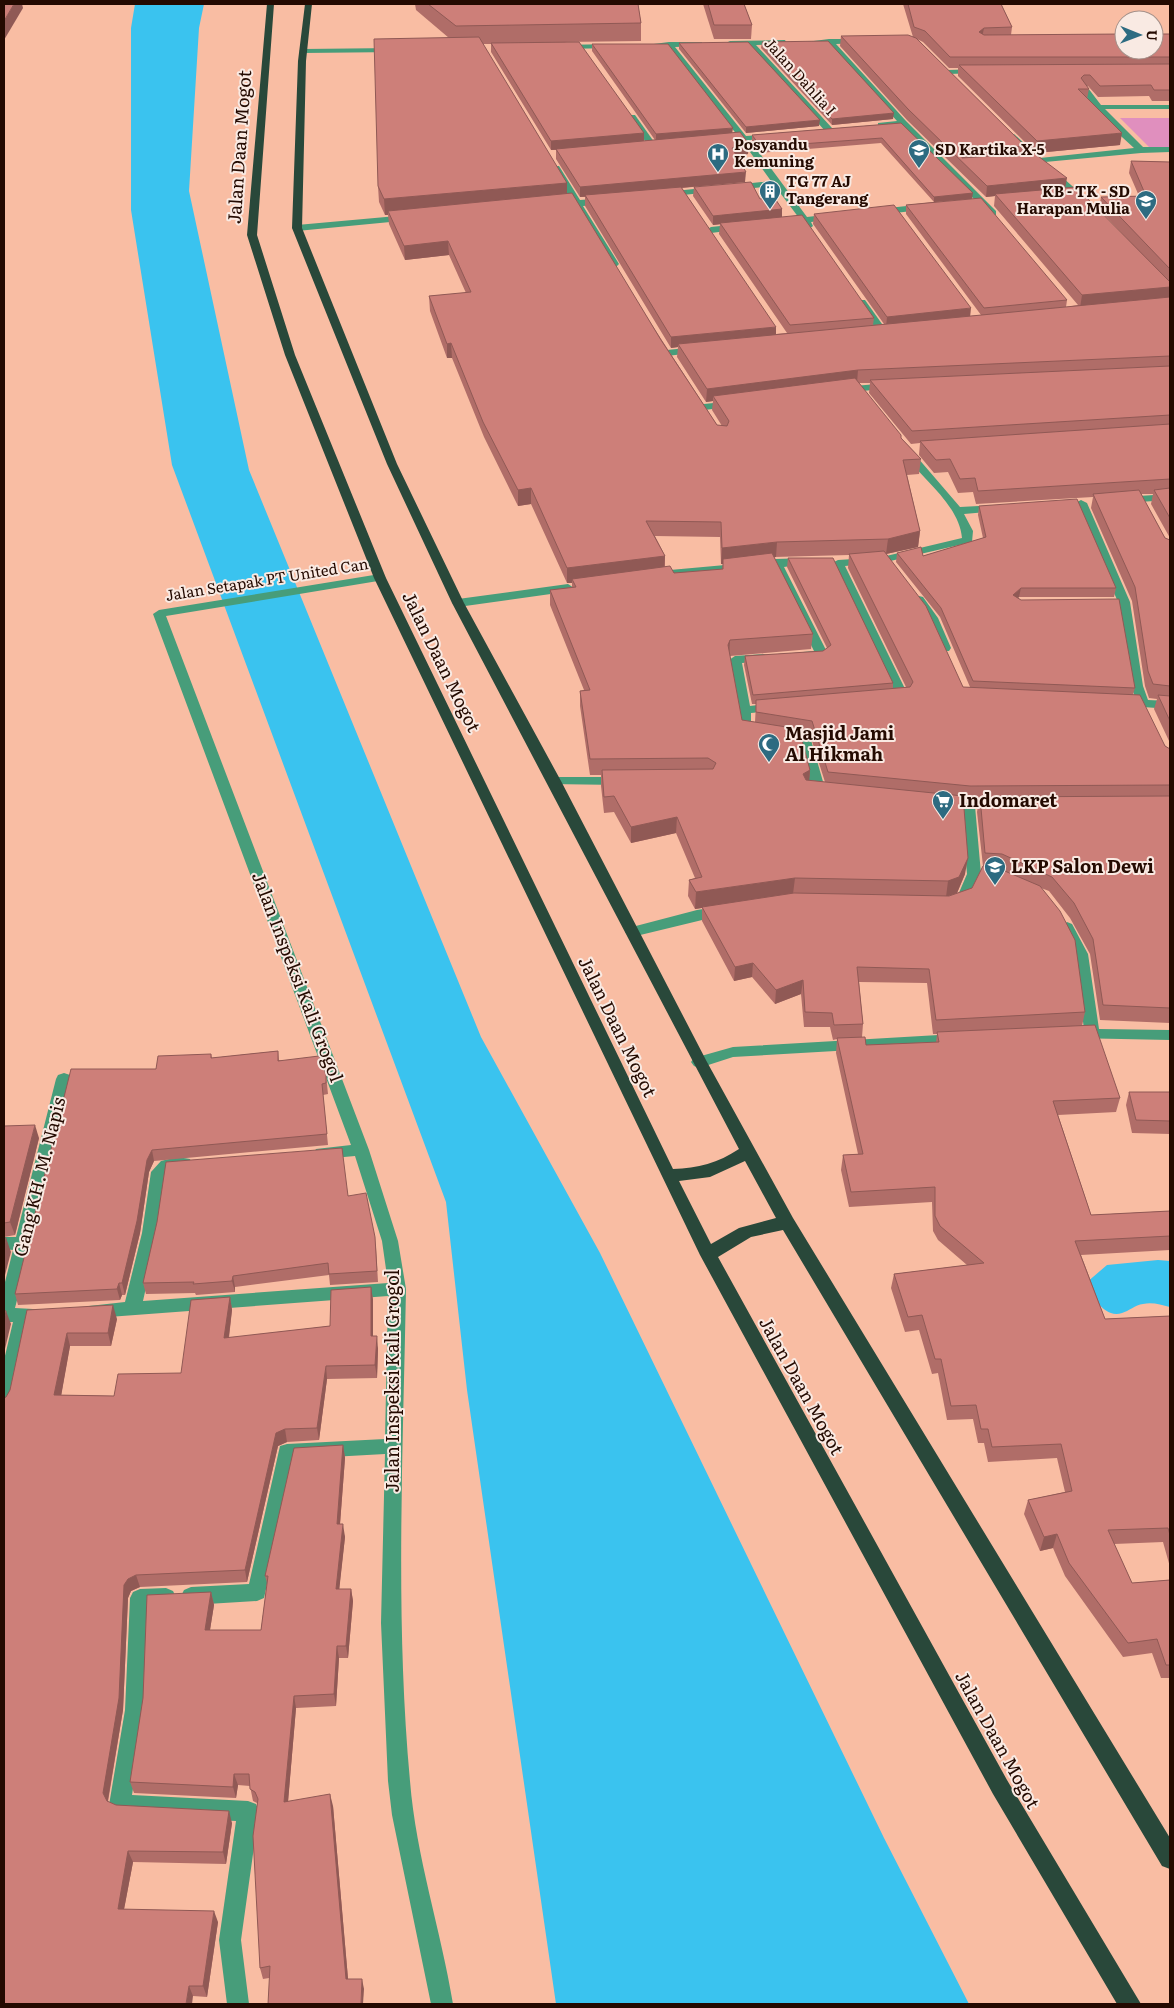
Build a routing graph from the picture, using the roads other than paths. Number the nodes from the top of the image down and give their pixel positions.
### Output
1 (270, 4) edge
2 (308, 4) edge
3 (865, 40) edge
4 (829, 41) junction
5 (790, 42) edge
6 (799, 42) edge
7 (750, 43) junction
8 (669, 44) junction
9 (705, 44) edge
10 (723, 44) edge
11 (640, 45) edge
12 (582, 46) junction
13 (621, 46) edge
14 (552, 47) edge
15 (406, 50) edge
16 (303, 51) junction
17 (590, 58) edge
18 (992, 71) edge
19 (955, 78) edge
20 (1085, 90) edge
21 (624, 106) edge
22 (1098, 106) junction
23 (1170, 107) edge
24 (904, 123) junction
25 (875, 126) edge
26 (1002, 126) edge
27 (838, 129) edge
28 (828, 130) junction
29 (819, 131) edge
30 (782, 135) edge
31 (744, 138) junction
32 (717, 140) edge
33 (644, 147) edge
34 (1141, 150) junction
35 (1170, 150) edge
36 (1035, 160) junction
37 (1018, 162) edge
38 (554, 163) edge
39 (778, 183) junction
40 (656, 196) edge
41 (617, 200) edge
42 (579, 203) junction
43 (550, 206) edge
44 (935, 206) edge
45 (1090, 208) edge
46 (868, 213) edge
47 (841, 216) edge
48 (414, 218) edge
49 (805, 220) junction
50 (776, 223) edge
51 (1002, 224) edge
52 (748, 226) edge
53 (298, 228) junction
54 (711, 231) edge
55 (816, 236) edge
56 (618, 270) edge
57 (855, 292) edge
58 (882, 332) edge
59 (706, 349) edge
60 (667, 353) edge
61 (897, 386) edge
62 (828, 392) edge
63 (742, 403) edge
64 (704, 407) edge
65 (906, 447) edge
66 (1170, 497) edge
67 (1141, 499) junction
68 (1115, 500) edge
69 (1081, 503) edge
70 (1014, 507) edge
71 (957, 511) junction
72 (1149, 512) edge
73 (886, 559) junction
74 (776, 562) junction
75 (838, 563) junction
76 (898, 574) edge
77 (662, 576) edge
78 (380, 578) junction
79 (579, 587) edge
80 (909, 588) edge
81 (1106, 602) edge
82 (1124, 602) junction
83 (458, 603) junction
84 (164, 613) joint
85 (793, 656) edge
86 (774, 658) edge
87 (950, 662) edge
88 (883, 698) edge
89 (1138, 703) junction
90 (1170, 705) edge
91 (785, 706) edge
92 (746, 710) junction
93 (1151, 719) edge
94 (634, 780) edge
95 (554, 781) junction
96 (836, 794) edge
97 (986, 806) edge
98 (993, 873) edge
99 (974, 874) junction
100 (937, 904) edge
101 (735, 910) edge
102 (1059, 915) edge
103 (632, 932) junction
104 (1092, 1034) junction
105 (1062, 1035) edge
106 (1170, 1035) edge
107 (968, 1039) edge
108 (699, 1062) junction
109 (64, 1079) dead end
110 (361, 1150) junction
111 (748, 1151) junction
112 (303, 1155) edge
113 (196, 1163) edge
114 (668, 1175) junction
115 (787, 1223) junction
116 (4, 1243) edge
117 (25, 1244) junction
118 (708, 1255) junction
119 (397, 1289) junction
120 (132, 1309) junction
121 (83, 1312) edge
122 (63, 1313) edge
123 (23, 1316) junction
124 (11, 1333) edge
125 (4, 1403) edge
126 (393, 1446) junction
127 (1170, 1858) edge
128 (238, 2004) edge
129 (442, 2004) edge
130 (1130, 2004) edge

1 - 78 highway, Jalan Daan Mogot
2 - 16 highway
3 - 4 street
4 - 6 street
4 - 24 street
5 - 7 street
7 - 10 street
7 - 28 street, Jalan Dahlia I
8 - 9 street
8 - 11 street
8 - 31 street
12 - 13 street
12 - 14 street
12 - 17 street
15 - 16 street
16 - 53 highway
18 - 19 street
20 - 22 street
21 - 33 street
22 - 23 street
22 - 34 street
24 - 25 street
24 - 51 street
26 - 36 street
27 - 28 street
28 - 29 street
30 - 31 street
31 - 32 street
31 - 39 street
34 - 35 street
34 - 36 street
36 - 37 street
36 - 45 street
38 - 42 street
39 - 40 street
39 - 49 street
41 - 42 street
42 - 43 street
42 - 56 street
44 - 46 street
47 - 49 street
48 - 53 street
49 - 50 street
49 - 55 street
52 - 54 street
53 - 83 highway
57 - 58 street
59 - 60 street
61 - 62 street
63 - 64 street
65 - 71 street
66 - 67 street
67 - 68 street
67 - 72 street
69 - 82 street
70 - 71 street
71 - 73 street
73 - 75 street
73 - 76 street
74 - 75 street
74 - 77 street
74 - 85 street
75 - 88 street
78 - 84 street, Jalan Setapak PT United Can
78 - 114 highway, Jalan Daan Mogot
79 - 83 street
80 - 87 street
81 - 82 street
82 - 89 street
83 - 95 highway
84 - 110 street, Jalan Inspeksi Kali Grogol
86 - 92 street
89 - 90 street
89 - 93 street
91 - 92 street
92 - 96 street
94 - 95 street
95 - 103 highway
97 - 99 street
98 - 99 street
99 - 100 street
101 - 103 street
102 - 104 street
103 - 108 highway
104 - 105 street
104 - 106 street
107 - 108 street
108 - 111 highway
109 - 117 street, Gang KH. M. Napis
110 - 112 street
110 - 119 street, Jalan Inspeksi Kali Grogol
111 - 114 highway
111 - 115 highway
113 - 120 street
114 - 118 highway, Jalan Daan Mogot
115 - 118 highway
115 - 127 highway
116 - 117 street
117 - 123 street, Gang KH. M. Napis
118 - 130 highway, Jalan Daan Mogot
119 - 120 street
119 - 126 street, Jalan Inspeksi Kali Grogol
120 - 121 street
122 - 123 street, Gang KH. M. Napis
123 - 124 street
124 - 125 street
126 - 128 street
126 - 129 street, Jalan Inspeksi Kali Grogol

